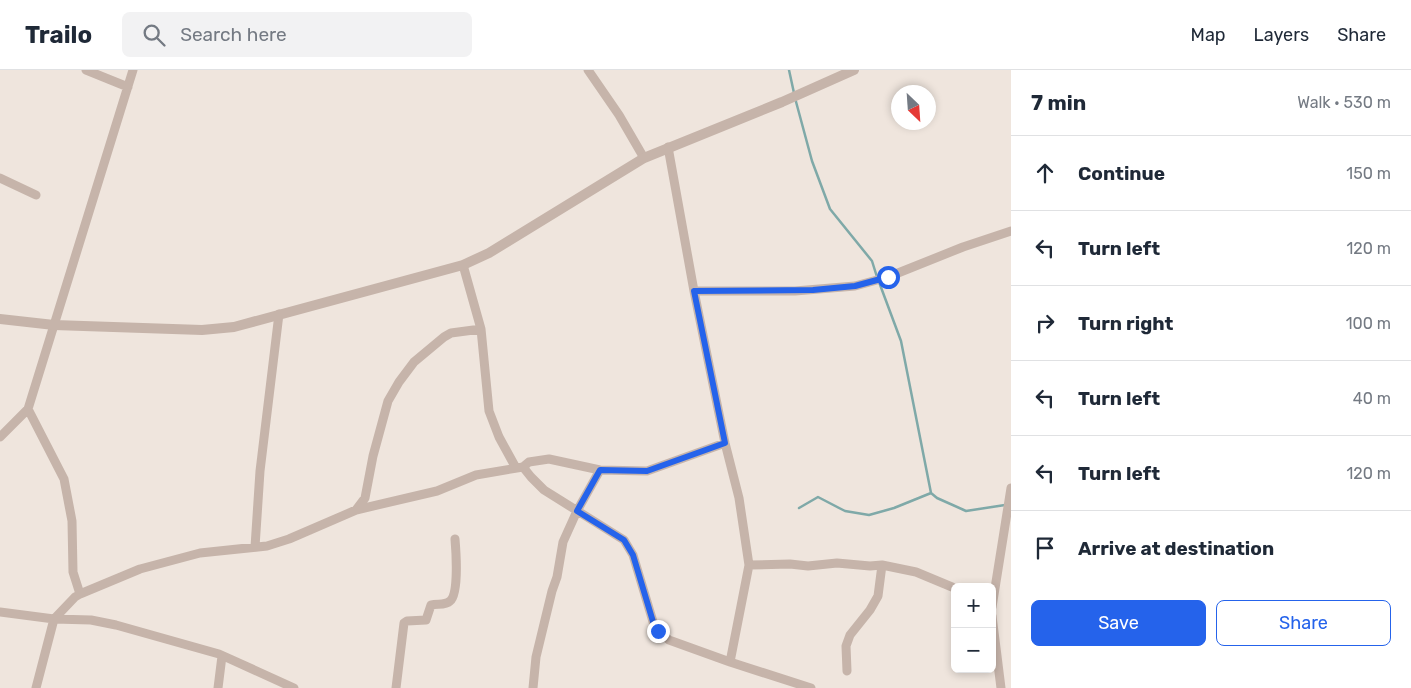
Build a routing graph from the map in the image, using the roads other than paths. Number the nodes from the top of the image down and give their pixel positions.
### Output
1 (86, 70) edge
2 (134, 70) edge
3 (588, 70) edge
4 (854, 70) edge
5 (128, 87) junction
6 (668, 147) junction
7 (644, 158) junction
8 (0, 178) edge
9 (36, 195) dead end
10 (1011, 231) edge
11 (463, 265) junction
12 (694, 291) junction
13 (279, 314) junction
14 (0, 320) edge
15 (54, 325) junction
16 (481, 329) junction
17 (28, 409) junction
18 (0, 437) edge
19 (725, 443) junction
20 (519, 467) junction
21 (600, 470) junction
22 (1011, 488) edge
23 (356, 510) junction
24 (577, 511) junction
25 (455, 539) dead end
26 (255, 547) junction
27 (749, 565) junction
28 (882, 565) junction
29 (996, 583) edge
30 (951, 587) edge
31 (80, 594) junction
32 (0, 612) edge
33 (54, 620) junction
34 (994, 628) edge
35 (222, 656) junction
36 (730, 662) junction
37 (847, 671) dead end
38 (36, 688) edge
39 (218, 688) edge
40 (294, 688) edge
41 (396, 688) edge
42 (533, 688) edge
43 (811, 688) edge
44 (1001, 688) edge

1 - 5 street
2 - 5 street
3 - 7 street
4 - 6 street
5 - 15 street
6 - 7 street
6 - 12 street
7 - 11 street
8 - 9 street
10 - 12 street
11 - 13 street
11 - 16 street
12 - 19 street
13 - 15 street
13 - 26 street
14 - 15 street
15 - 17 street
16 - 20 street
16 - 23 street
17 - 18 street
17 - 31 street
19 - 21 street
19 - 27 street
20 - 21 street
20 - 23 street
20 - 24 street
21 - 24 street
22 - 29 street
23 - 26 street
24 - 36 street
24 - 42 street
25 - 41 street
26 - 31 street
27 - 28 street
27 - 36 street
28 - 30 street
28 - 37 street
31 - 33 street
32 - 33 street
33 - 35 street
33 - 38 street
34 - 44 street
35 - 39 street
35 - 40 street
36 - 43 street

